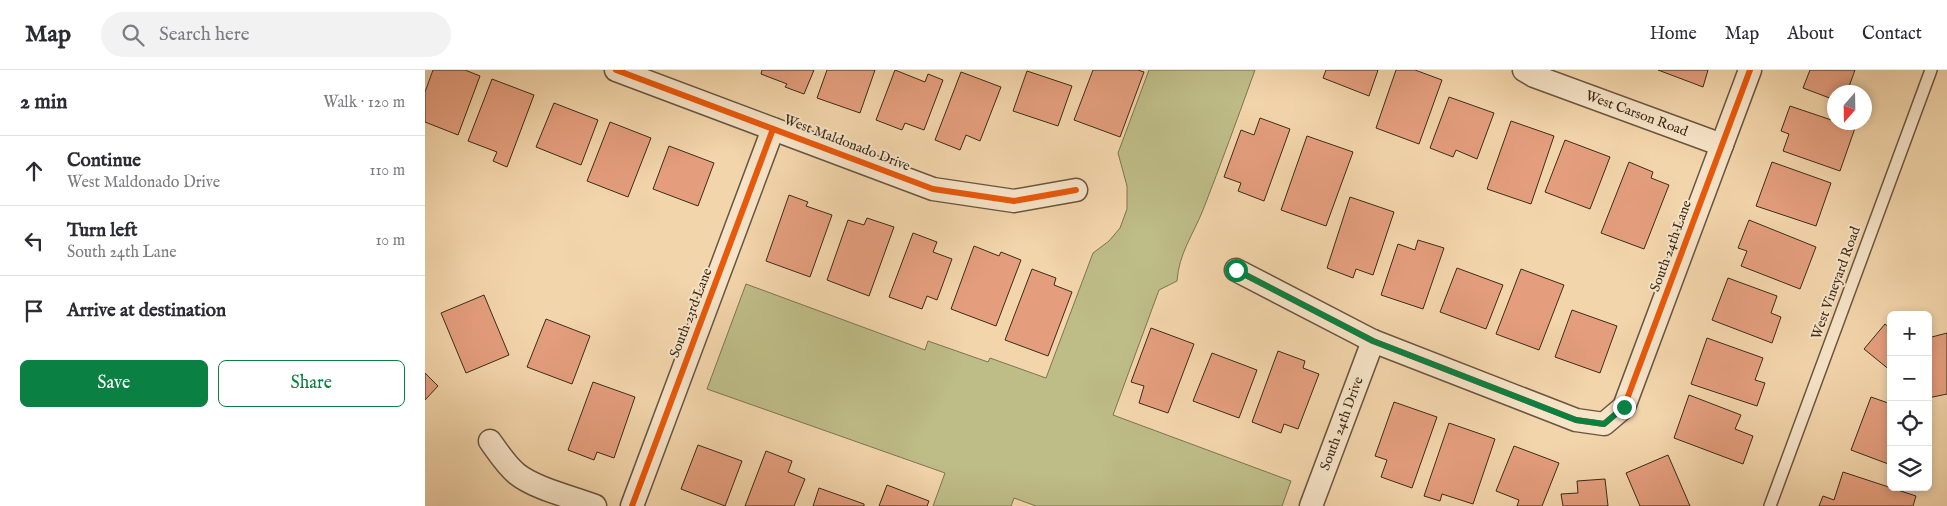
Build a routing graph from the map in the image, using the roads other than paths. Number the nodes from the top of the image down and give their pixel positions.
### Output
1 (616, 70) edge
2 (1524, 70) edge
3 (1750, 70) edge
4 (1931, 70) edge
5 (773, 129) junction
6 (1722, 145) junction
7 (1076, 190) dead end
8 (1236, 270) dead end
9 (1373, 341) junction
10 (490, 441) dead end
11 (595, 506) edge
12 (632, 506) edge
13 (1311, 506) edge
14 (1770, 506) edge

1 - 5 street, West Maldonado Drive
2 - 6 street, West Carson Road
3 - 6 street, South 24th Lane
4 - 14 lane, West Vineyard Road
5 - 7 street, West Maldonado Drive
5 - 12 street, South 23rd Lane
6 - 9 street, South 24th Lane
8 - 9 street
9 - 13 street, South 24th Drive
10 - 11 street

